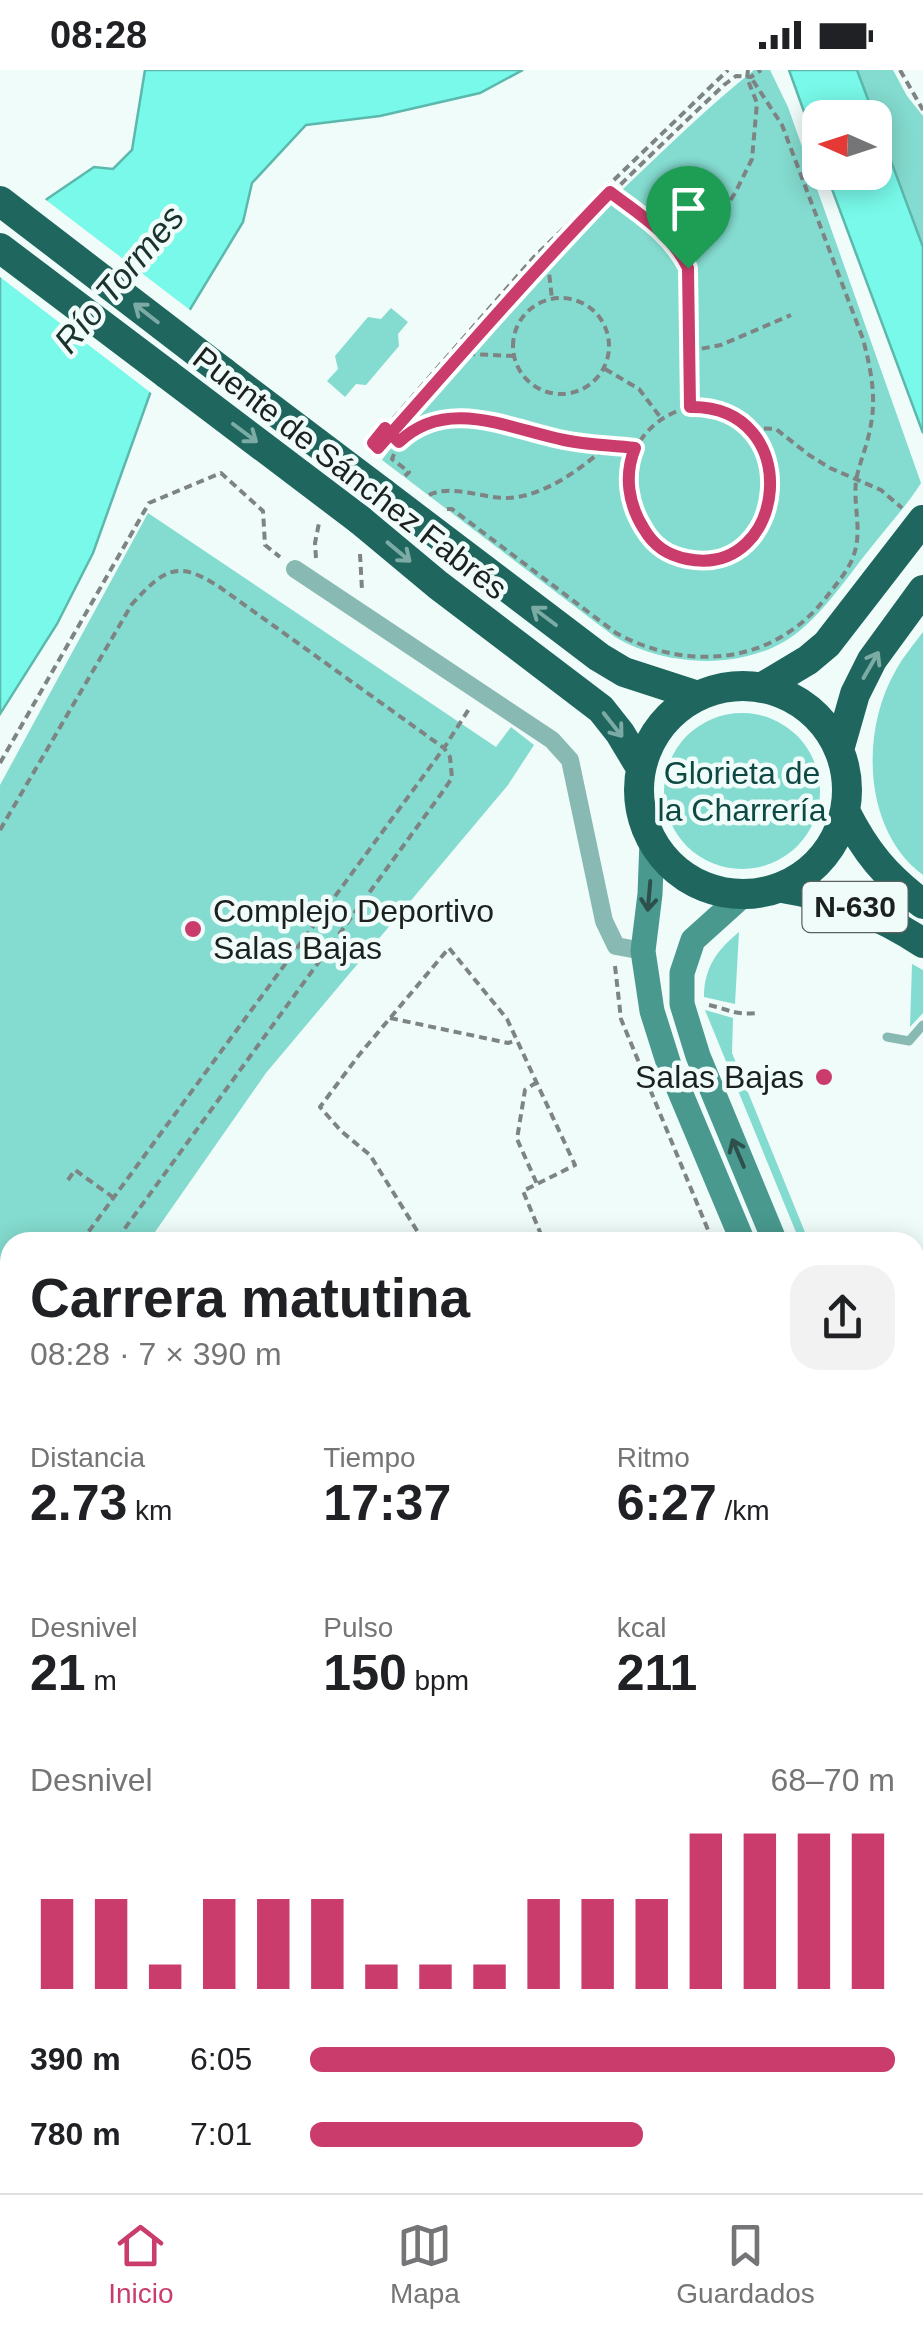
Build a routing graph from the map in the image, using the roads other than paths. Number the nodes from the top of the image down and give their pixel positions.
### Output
1 (0, 201) edge
2 (0, 248) edge
3 (914, 516) edge
4 (295, 569) road end
5 (923, 590) edge
6 (760, 688) junction
7 (698, 696) junction
8 (839, 750) junction
9 (641, 768) junction
10 (845, 810) junction
11 (652, 841) junction
12 (782, 888) junction
13 (743, 896) junction
14 (923, 904) edge
15 (923, 942) edge
16 (642, 951) junction
17 (923, 1026) edge
18 (887, 1037) dead end
19 (738, 1232) edge
20 (771, 1232) edge

7 -> 1 highway, Puente de Sánchez Fabrés, bridge
2 -> 9 highway, Puente de Sánchez Fabrés, bridge
3 - 6 highway, N-630
4 - 16 street
8 -> 5 highway, N-630
6 - 7 highway, N-630
6 - 8 highway, N-630
7 - 9 highway, N-630
8 - 10 highway, N-630
9 - 11 highway, N-630
10 - 12 highway, N-630
10 - 14 highway, N-630
11 - 13 highway, N-630
11 -> 16 main road
12 - 13 highway, N-630
12 - 15 highway, N-630
20 -> 13 main road
16 - 19 main road
17 - 18 lane

